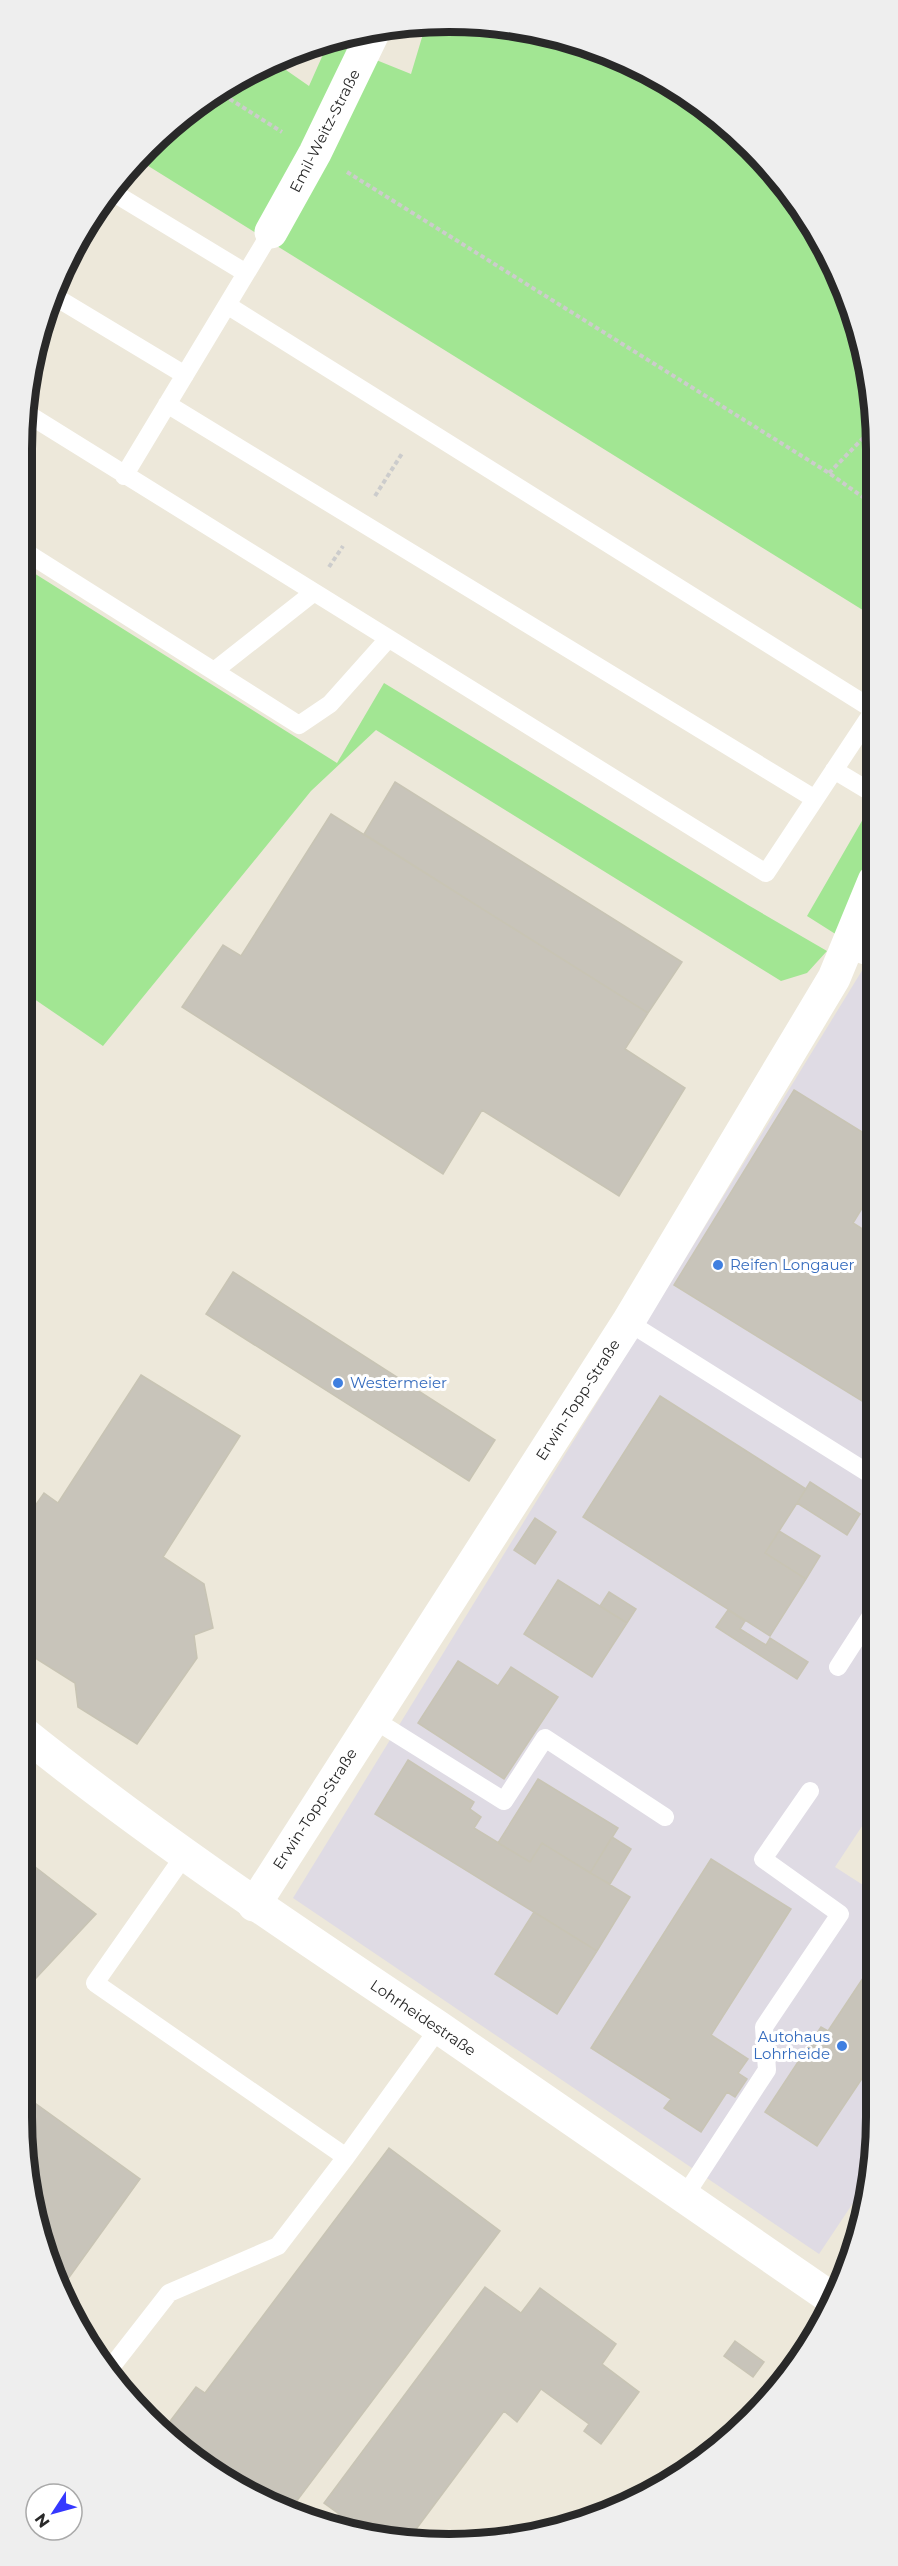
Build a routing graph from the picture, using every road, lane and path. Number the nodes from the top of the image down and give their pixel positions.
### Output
1 (370, 40) edge
2 (226, 96) edge
3 (290, 137) dead end
4 (341, 168) dead end
5 (118, 195) edge
6 (271, 232) joint
7 (246, 273) junction
8 (59, 299) edge
9 (227, 304) junction
10 (185, 375) junction
11 (167, 404) junction
12 (33, 417) edge
13 (866, 435) edge
14 (829, 473) junction
15 (124, 476) junction
16 (866, 499) edge
17 (32, 556) edge
18 (313, 593) junction
19 (388, 639) junction
20 (214, 671) junction
21 (866, 705) edge
22 (866, 722) edge
23 (834, 770) junction
24 (866, 789) edge
25 (815, 799) junction
26 (866, 922) edge
27 (860, 954) edge
28 (628, 1322) junction
29 (866, 1472) edge
30 (866, 1624) edge
31 (838, 1667) dead end
32 (373, 1719) junction
33 (32, 1740) edge
34 (810, 1791) dead end
35 (665, 1817) dead end
36 (184, 1856) junction
37 (254, 1905) junction
38 (439, 2028) junction
39 (346, 2157) junction
40 (684, 2197) junction
41 (826, 2295) edge
42 (113, 2365) edge

1 - 6 street, Emil-Weitz-Straße
2 - 3 path
4 - 14 path
5 - 7 lane
6 - 7 lane
7 - 9 lane
8 - 10 lane
9 - 10 lane
9 - 21 lane
10 - 11 lane
11 - 15 lane
11 - 25 lane
12 - 15 lane
13 - 14 path
14 - 16 path
15 - 18 lane
17 - 20 lane
18 - 19 lane
18 - 20 lane
19 - 20 lane
19 - 25 lane
22 - 23 lane
23 - 24 lane
23 - 25 lane
26 - 27 street, Erwin-Topp-Straße
27 - 28 street, Erwin-Topp-Straße
28 - 29 lane
28 - 32 street, Erwin-Topp-Straße
30 - 31 lane
32 - 35 lane
32 - 37 street, Erwin-Topp-Straße
33 - 36 street, Lohrheidestraße
34 - 40 lane
36 - 37 street, Lohrheidestraße
36 - 39 lane
37 - 38 street, Lohrheidestraße
38 - 39 lane
38 - 40 street, Lohrheidestraße
39 - 42 lane
40 - 41 street, Lohrheidestraße

